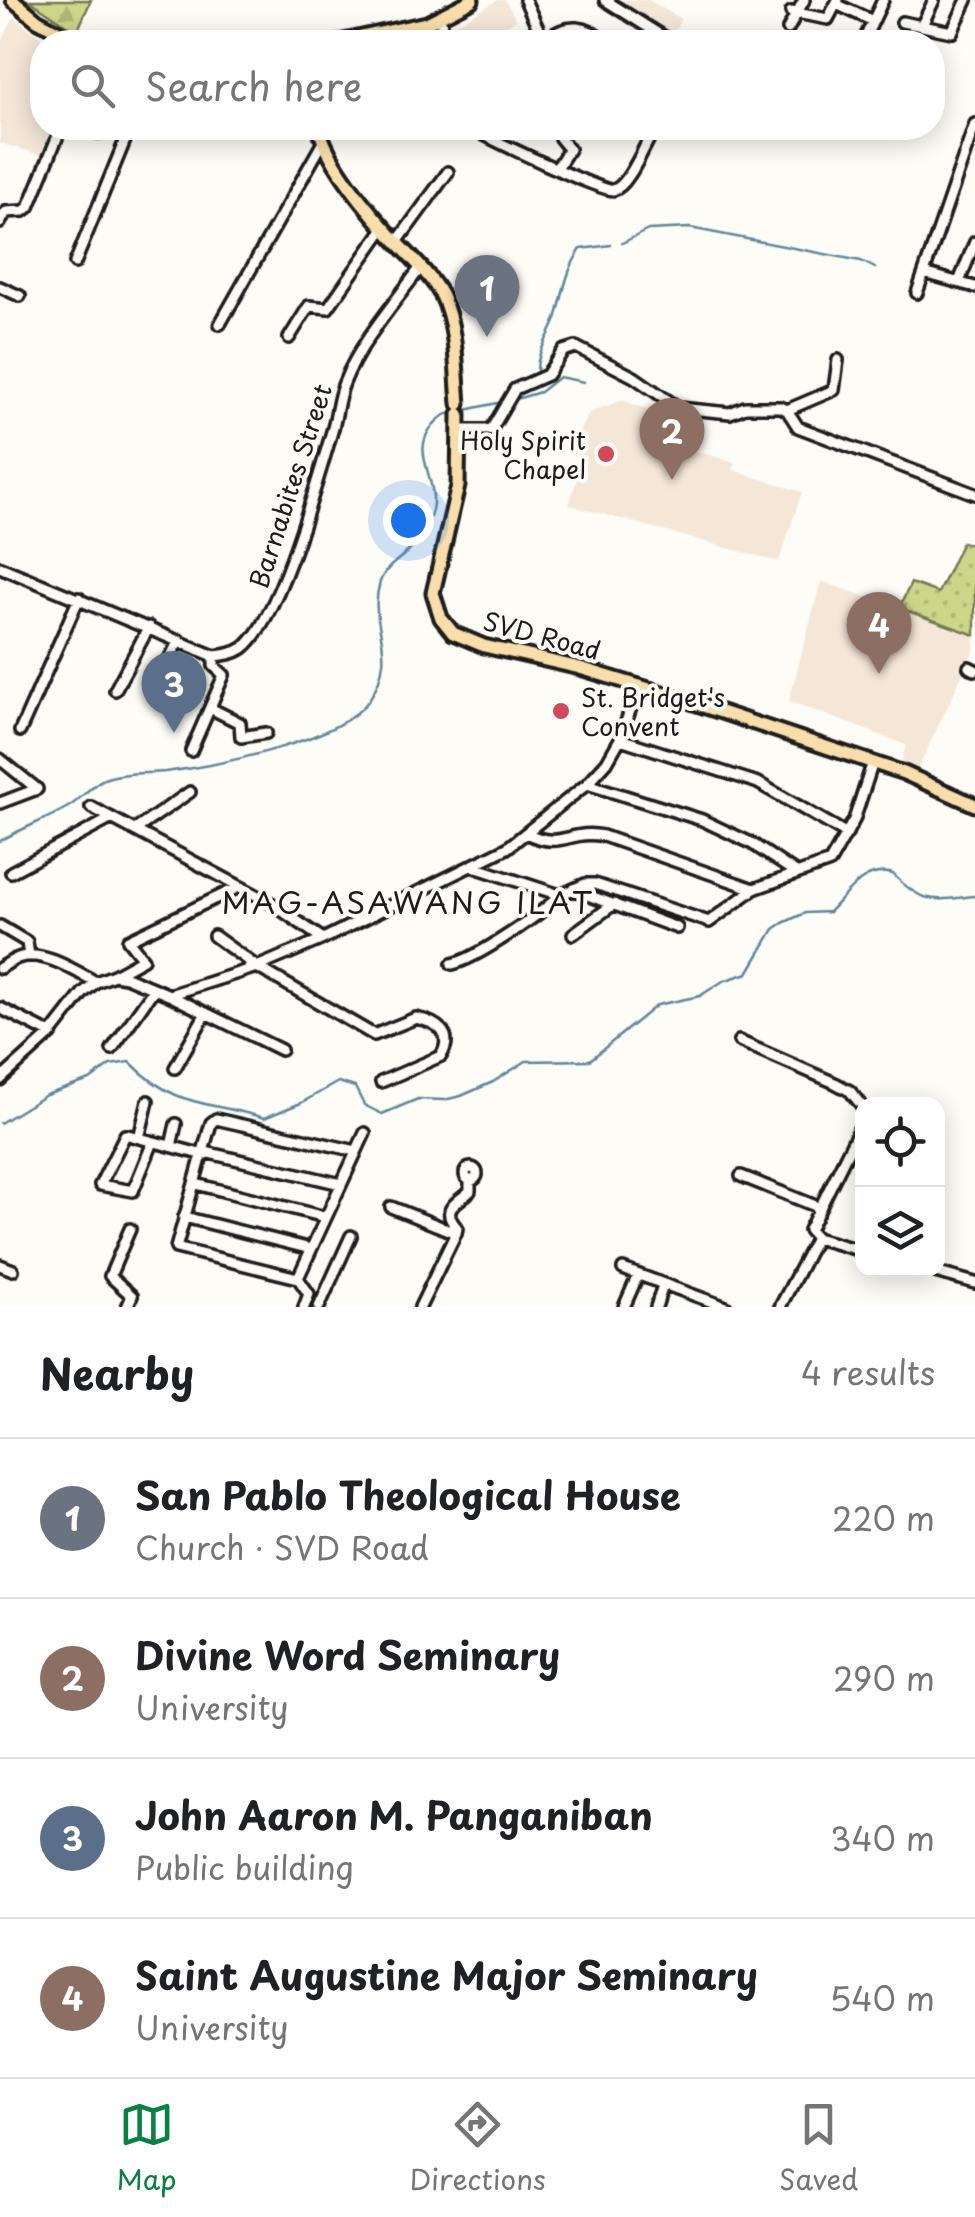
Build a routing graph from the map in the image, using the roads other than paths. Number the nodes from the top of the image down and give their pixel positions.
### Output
1 (13, 0) edge
2 (472, 0) edge
3 (525, 0) edge
4 (604, 0) edge
5 (804, 0) edge
6 (883, 0) edge
7 (934, 0) edge
8 (966, 0) edge
9 (837, 2) edge
10 (794, 13) junction
11 (440, 18) junction
12 (873, 21) junction
13 (902, 22) dead end
14 (922, 25) junction
15 (56, 30) edge
16 (403, 30) edge
17 (444, 30) edge
18 (538, 30) edge
19 (560, 30) edge
20 (588, 30) edge
21 (651, 30) edge
22 (788, 30) dead end
23 (869, 30) edge
24 (943, 30) edge
25 (945, 30) edge
26 (975, 124) edge
27 (56, 140) edge
28 (125, 140) edge
29 (490, 140) edge
30 (562, 140) edge
31 (647, 140) edge
32 (323, 142) joint
33 (557, 168) junction
34 (448, 172) dead end
35 (0, 223) edge
36 (384, 228) junction
37 (397, 242) junction
38 (975, 242) edge
39 (75, 263) dead end
40 (421, 268) junction
41 (924, 274) junction
42 (958, 282) junction
43 (0, 287) edge
44 (975, 287) edge
45 (917, 294) dead end
46 (20, 296) dead end
47 (220, 324) dead end
48 (289, 338) dead end
49 (838, 360) dead end
50 (787, 410) junction
51 (460, 430) junction
52 (975, 494) edge
53 (0, 567) edge
54 (79, 598) junction
55 (149, 626) junction
56 (179, 640) junction
57 (214, 656) junction
58 (639, 686) junction
59 (115, 690) dead end
60 (154, 690) dead end
61 (210, 708) junction
62 (20, 731) dead end
63 (266, 733) dead end
64 (620, 739) junction
65 (191, 751) dead end
66 (0, 759) edge
67 (873, 762) junction
68 (587, 784) junction
69 (190, 792) dead end
70 (0, 803) edge
71 (975, 805) edge
72 (91, 807) dead end
73 (112, 818) junction
74 (135, 830) junction
75 (526, 833) junction
76 (847, 834) junction
77 (474, 867) junction
78 (11, 872) dead end
79 (796, 873) junction
80 (239, 887) junction
81 (754, 889) junction
82 (574, 890) junction
83 (560, 895) junction
84 (614, 904) junction
85 (0, 926) edge
86 (677, 928) dead end
87 (572, 934) dead end
88 (214, 936) dead end
89 (323, 939) junction
90 (28, 956) junction
91 (452, 964) dead end
92 (257, 967) junction
93 (0, 968) edge
94 (114, 975) junction
95 (96, 982) junction
96 (154, 989) junction
97 (169, 995) junction
98 (0, 1008) edge
99 (206, 1014) junction
100 (51, 1034) junction
101 (739, 1041) dead end
102 (112, 1050) dead end
103 (281, 1050) dead end
104 (175, 1068) dead end
105 (0, 1080) edge
106 (381, 1082) dead end
107 (855, 1097) edge
108 (148, 1101) dead end
109 (176, 1124) dead end
110 (365, 1133) dead end
111 (855, 1136) edge
112 (139, 1138) junction
113 (153, 1142) junction
114 (171, 1146) junction
115 (356, 1151) junction
116 (204, 1153) junction
117 (741, 1176) dead end
118 (470, 1180) dead end
119 (196, 1184) junction
120 (340, 1184) junction
121 (391, 1207) dead end
122 (818, 1207) junction
123 (184, 1216) junction
124 (325, 1217) junction
125 (130, 1229) dead end
126 (456, 1234) junction
127 (351, 1236) dead end
128 (816, 1238) junction
129 (310, 1249) junction
130 (855, 1249) edge
131 (0, 1265) edge
132 (623, 1269) dead end
133 (14, 1270) dead end
134 (638, 1275) junction
135 (945, 1275) edge
136 (298, 1278) junction
137 (975, 1283) edge
138 (663, 1285) junction
139 (127, 1307) edge
140 (304, 1307) edge
141 (319, 1307) edge
142 (420, 1307) edge
143 (624, 1307) edge
144 (656, 1307) edge
145 (726, 1307) edge
146 (780, 1307) edge

1 - 15 main road
2 - 11 main road
3 - 18 street
4 - 21 street
5 - 10 street
6 - 12 street
7 - 14 street
8 - 25 street
9 - 10 street
9 - 12 street
10 - 22 street
11 - 16 main road
11 - 17 street
12 - 23 street
13 - 14 street
14 - 24 street
19 - 20 street
26 - 41 street
27 - 35 street
28 - 39 street
29 - 33 street
30 - 33 street
31 - 33 street
32 - 36 main road, SVD Road
32 - 47 street
34 - 37 street
36 - 37 main road, SVD Road
36 - 48 street
37 - 40 main road, SVD Road
38 - 42 street
40 - 51 main road, SVD Road
40 - 57 street, Barnabites Street
41 - 42 street
41 - 45 street
42 - 44 street
43 - 46 street
49 - 50 street
50 - 51 street
50 - 52 street
51 - 58 main road, SVD Road
53 - 54 street
54 - 55 street
54 - 62 street
55 - 56 street
55 - 59 street
56 - 57 street
56 - 60 street
57 - 61 street
58 - 64 street
58 - 67 main road, SVD Road
61 - 63 street
61 - 65 street
64 - 68 street
64 - 76 street
66 - 70 street
67 - 71 main road, SVD Road
67 - 76 street
68 - 75 street
68 - 79 street
69 - 74 street
72 - 73 street
73 - 74 street
73 - 78 street
74 - 80 street
75 - 77 street
75 - 81 street
76 - 79 street
77 - 83 street
77 - 89 street
79 - 81 street
80 - 89 street
80 - 94 street
81 - 82 street
82 - 83 street
82 - 84 street
83 - 91 street
84 - 86 street
84 - 87 street
85 - 90 street
88 - 92 street
89 - 92 street
90 - 93 street
90 - 95 street
92 - 97 street
92 - 106 street
94 - 95 street
94 - 96 street
95 - 100 street
96 - 97 street
96 - 102 street
97 - 99 street
98 - 100 street
99 - 103 street
99 - 104 street
100 - 105 street
101 - 107 street
108 - 112 street
109 - 114 street
110 - 115 street
111 - 122 street
112 - 113 street
112 - 113 street
113 - 114 street
114 - 116 street
115 - 116 street
115 - 120 street
116 - 119 street
116 - 120 street
117 - 122 street
118 - 126 street
119 - 123 street
119 - 124 street
120 - 124 street
121 - 126 street
122 - 128 street
123 - 129 street
123 - 136 street
124 - 129 street
125 - 139 street
126 - 142 street
127 - 141 street
128 - 130 street
128 - 146 street
129 - 136 street
131 - 133 street
132 - 134 street
134 - 138 street
134 - 143 street
135 - 137 street
136 - 140 street
138 - 144 street
138 - 145 street

